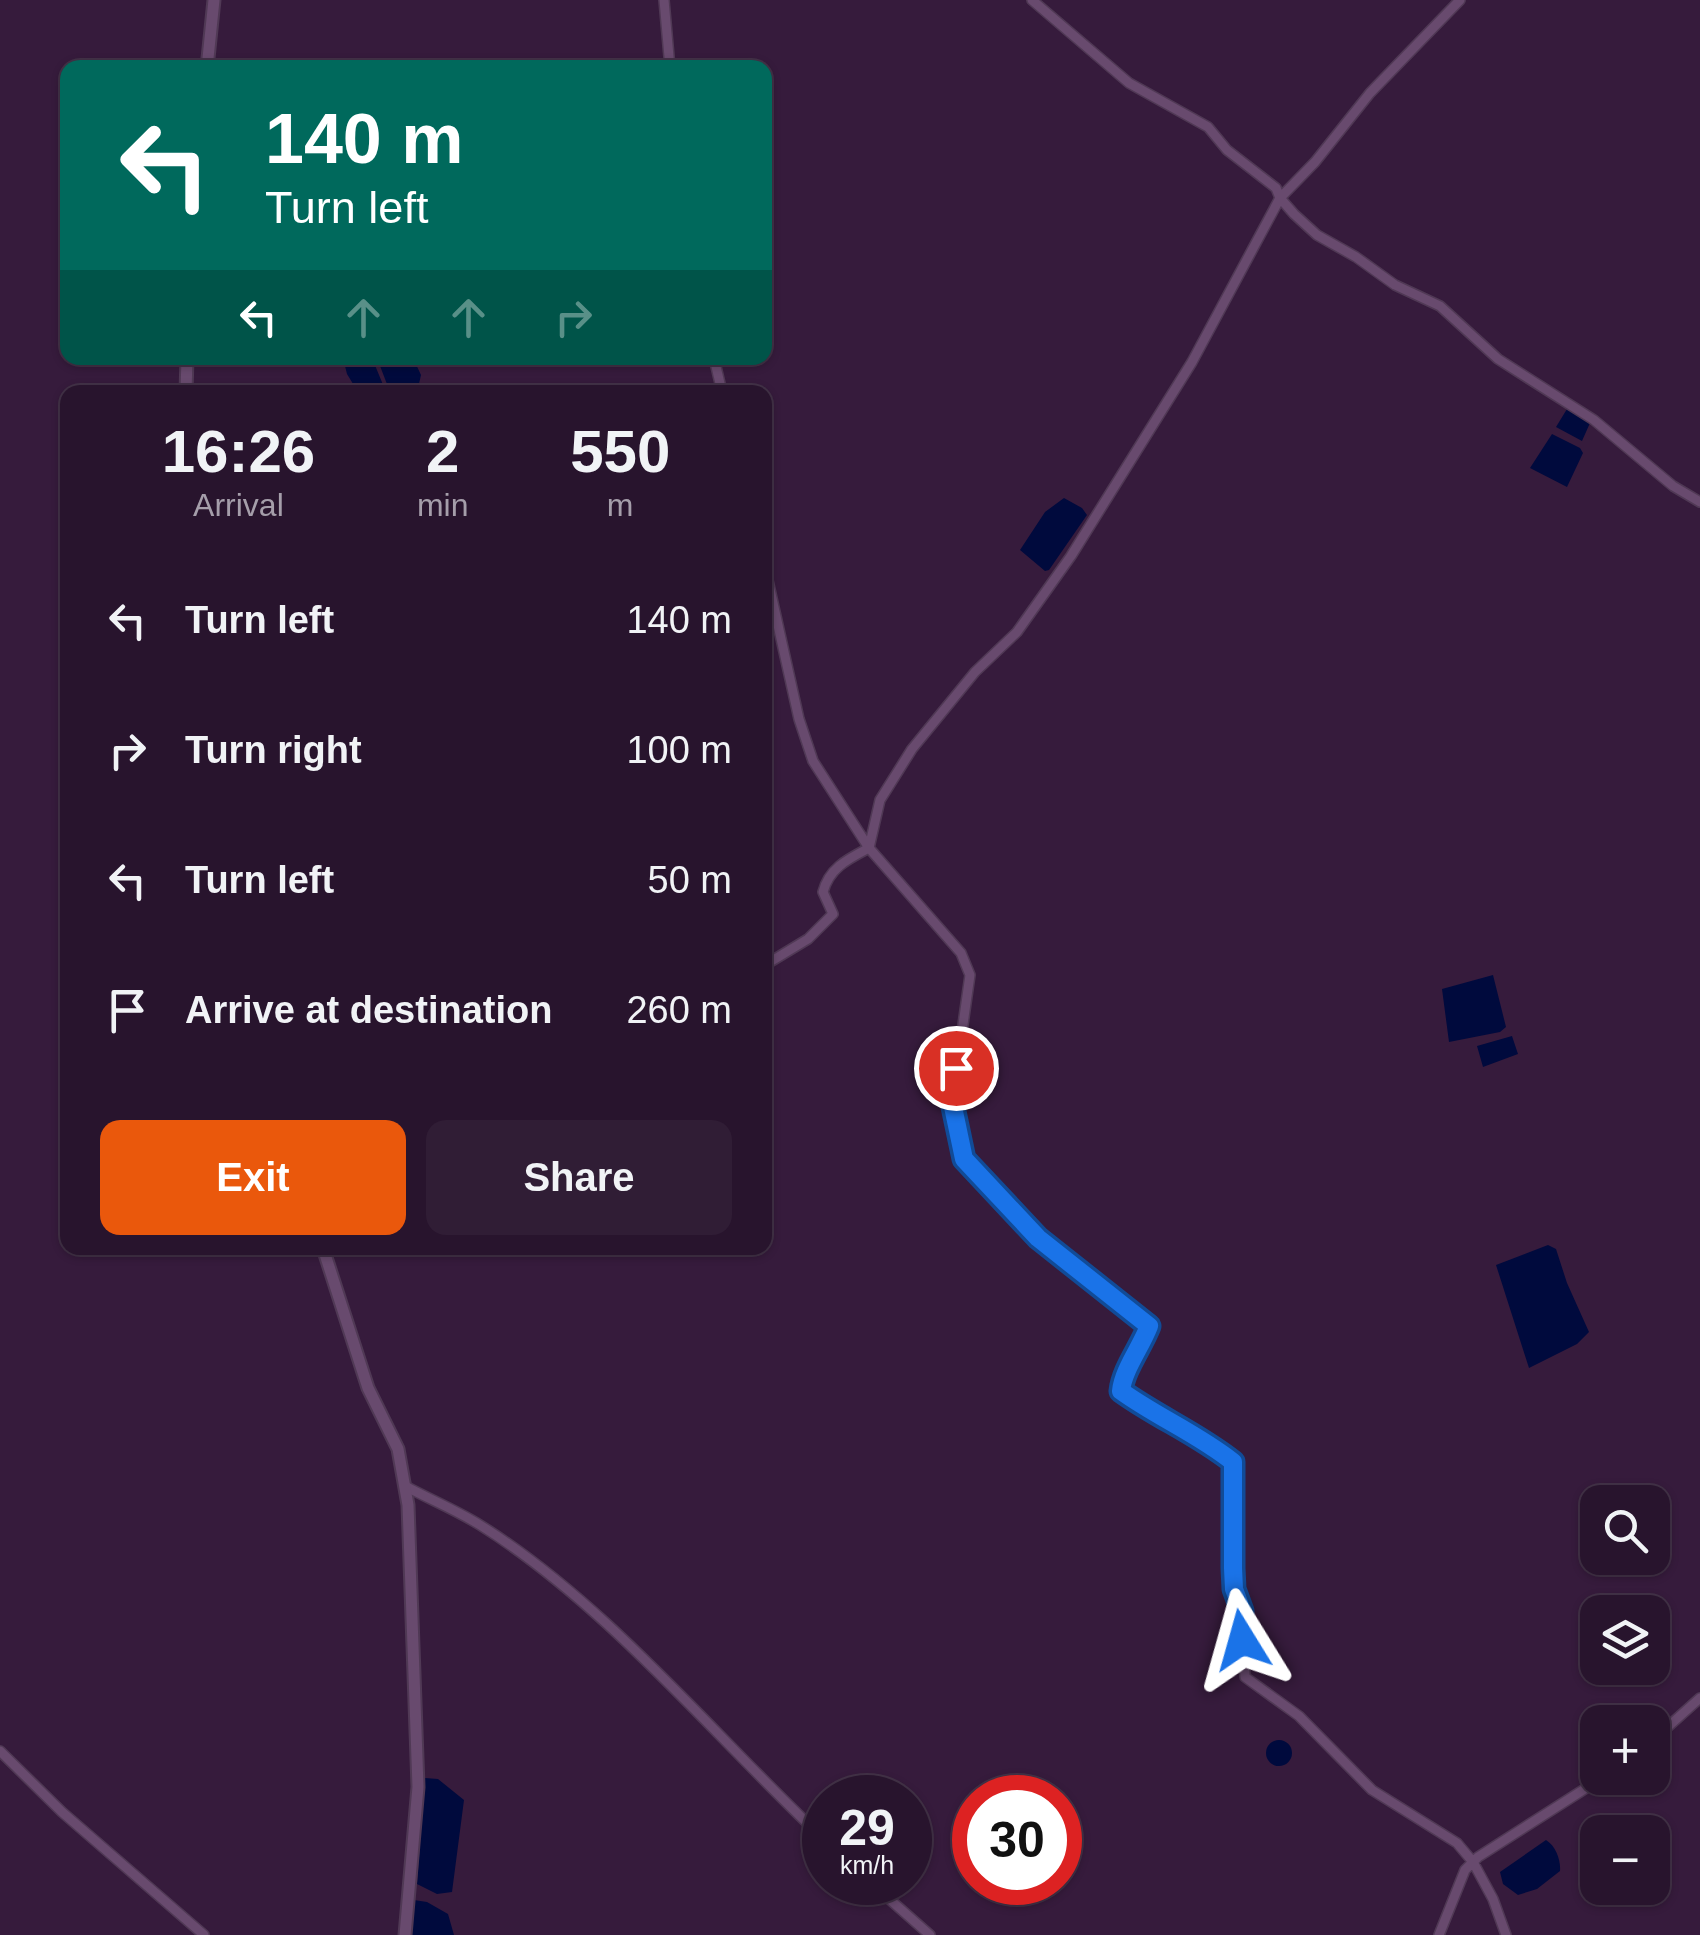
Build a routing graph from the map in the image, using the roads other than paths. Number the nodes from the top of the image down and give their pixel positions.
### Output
1 (214, 0) edge
2 (664, 0) edge
3 (1032, 0) edge
4 (1460, 0) edge
5 (208, 60) edge
6 (669, 60) edge
7 (1280, 198) junction
8 (1700, 502) edge
9 (772, 598) edge
10 (869, 848) junction
11 (772, 960) edge
12 (325, 1255) edge
13 (405, 1486) junction
14 (1700, 1698) edge
15 (1670, 1725) edge
16 (0, 1751) edge
17 (1580, 1791) edge
18 (802, 1817) edge
19 (1473, 1862) junction
20 (896, 1905) edge
21 (204, 1935) edge
22 (406, 1935) edge
23 (930, 1935) edge
24 (1439, 1935) edge
25 (1506, 1935) edge

1 - 5 street
2 - 6 street
3 - 7 street
4 - 7 street
7 - 8 street
7 - 10 street
9 - 10 street
10 - 11 street
10 - 19 street
12 - 13 street
13 - 18 street
13 - 22 street
14 - 15 street
16 - 21 street
17 - 19 street
19 - 24 street
19 - 25 street
20 - 23 street

